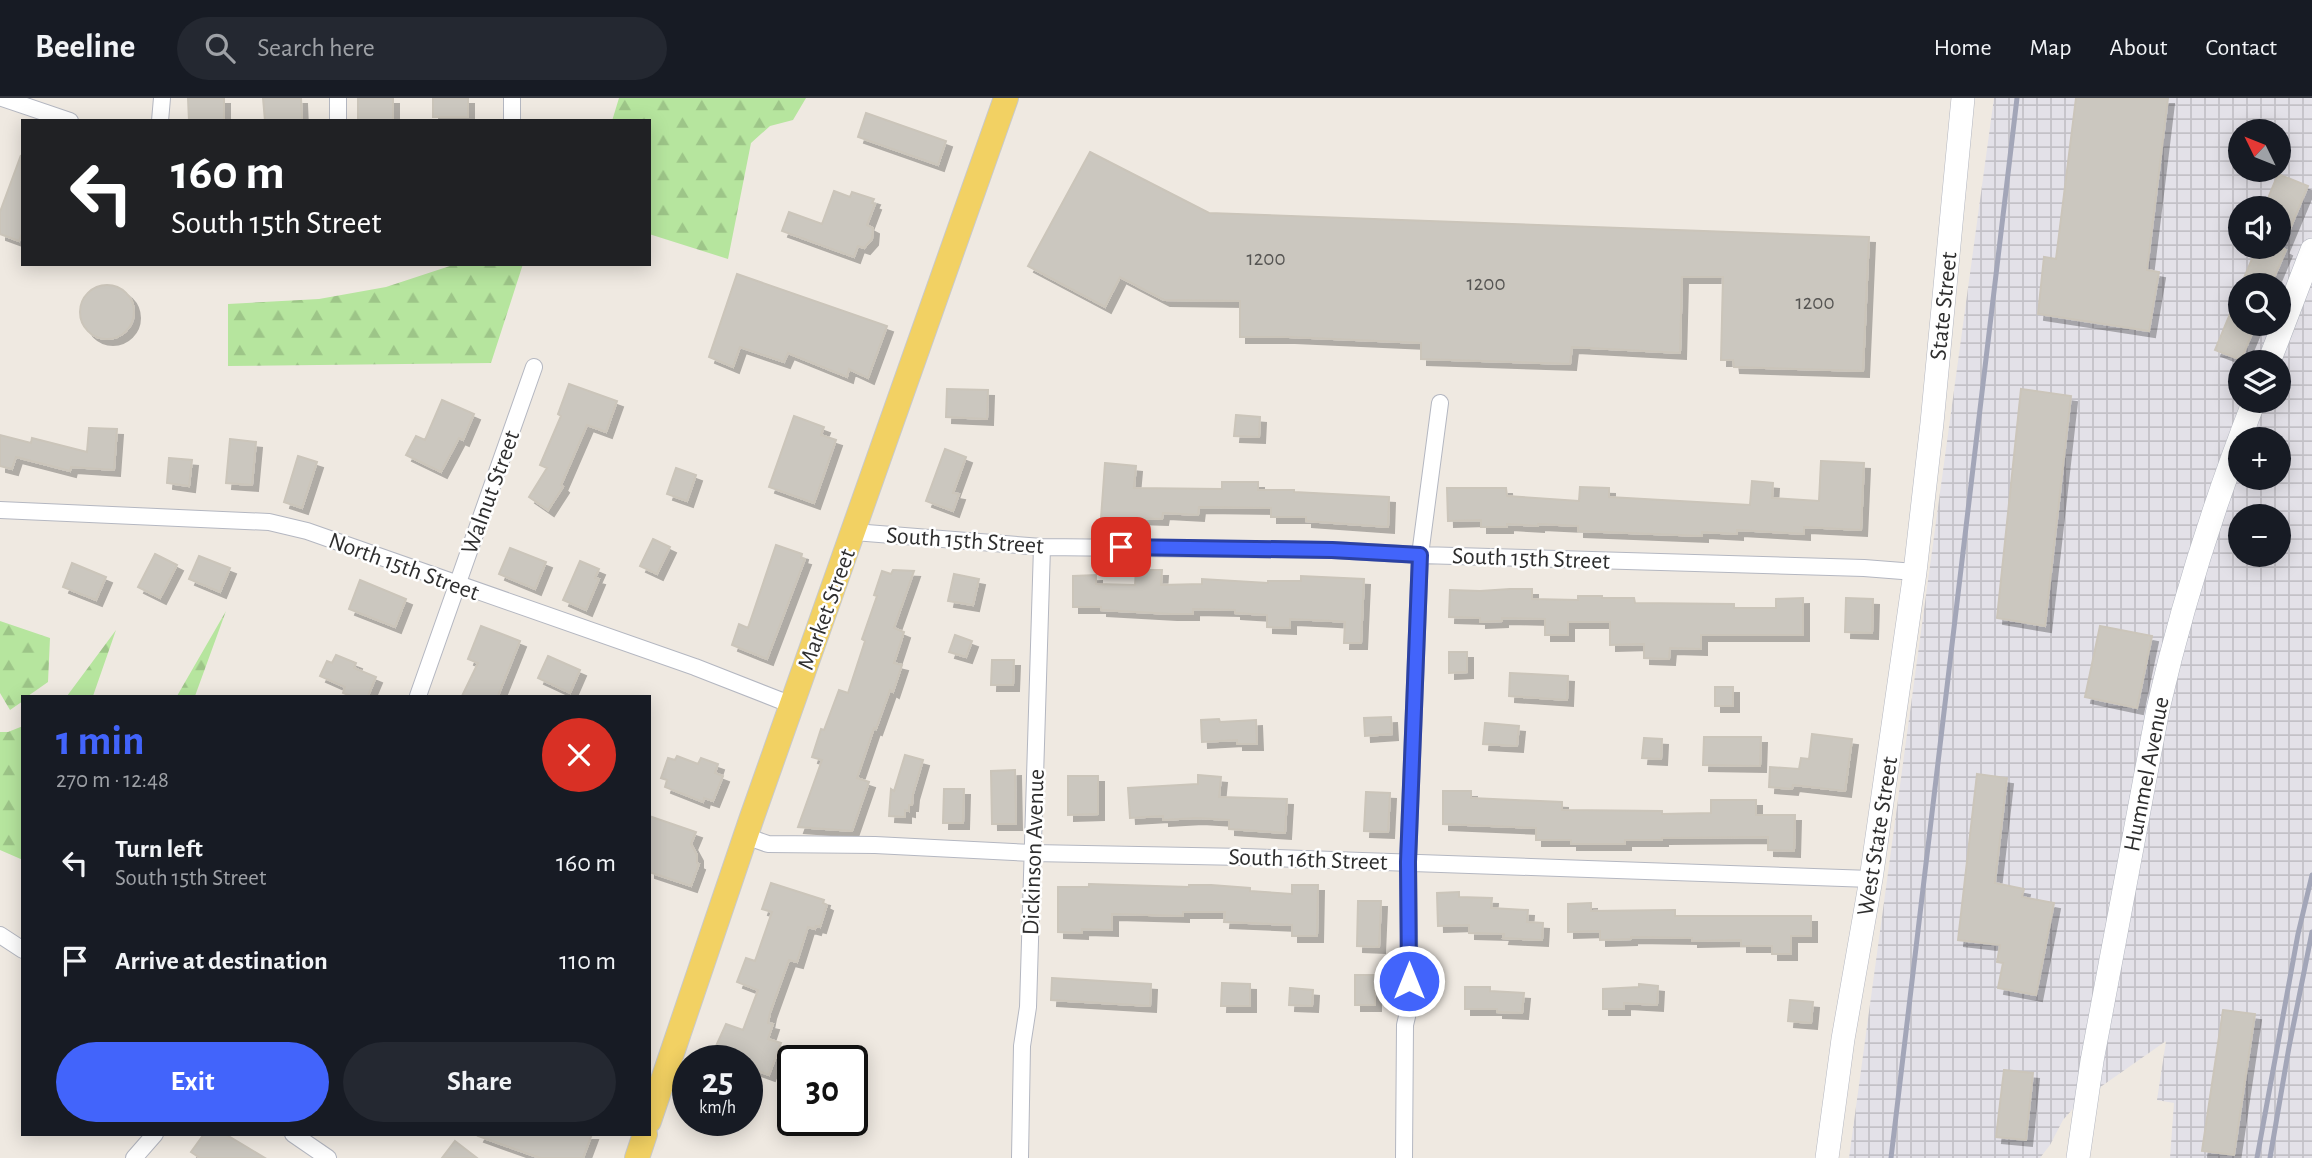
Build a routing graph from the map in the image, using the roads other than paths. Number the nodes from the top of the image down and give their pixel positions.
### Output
1 (3, 98) edge
2 (162, 98) edge
3 (338, 98) edge
4 (512, 98) edge
5 (1006, 98) edge
6 (1962, 98) edge
7 (0, 110) edge
8 (64, 119) edge
9 (160, 119) edge
10 (338, 119) edge
11 (512, 119) edge
12 (2312, 250) edge
13 (2274, 350) edge
14 (534, 367) dead end
15 (1440, 403) dead end
16 (2250, 413) edge
17 (0, 510) edge
18 (1922, 513) joint
19 (854, 532) junction
20 (1042, 547) junction
21 (1420, 555) junction
22 (1915, 572) junction
23 (457, 585) junction
24 (418, 695) edge
25 (792, 705) junction
26 (745, 836) junction
27 (1032, 853) junction
28 (1408, 862) junction
29 (1871, 879) junction
30 (0, 935) edge
31 (21, 949) edge
32 (651, 1115) edge
33 (153, 1136) edge
34 (296, 1136) edge
35 (644, 1136) edge
36 (134, 1158) edge
37 (328, 1158) edge
38 (637, 1158) edge
39 (1020, 1158) edge
40 (1404, 1158) edge
41 (1827, 1158) edge
42 (2078, 1158) edge

1 - 7 street
1 - 8 street
2 - 9 street
3 - 10 street
4 - 11 street
5 - 19 main road, Market Street
6 - 18 main road, State Street
12 - 13 main road
14 - 23 street, Walnut Street
15 - 21 street
16 - 42 main road, Hummel Avenue
17 - 23 street, North 15th Street
18 - 22 main road, West State Street
19 - 20 street, South 15th Street
19 - 25 main road, Market Street
20 - 21 street, South 15th Street
20 - 27 street, Dickinson Avenue
21 - 22 street, South 15th Street
21 - 28 street
22 - 29 main road, West State Street
23 - 24 street, Walnut Street
23 - 25 street, North 15th Street
25 - 26 main road, Market Street
26 - 27 street, South 16th Street
26 - 32 main road, Market Street
27 - 28 street, South 16th Street
27 - 39 street, Dickinson Avenue
28 - 29 street, South 16th Street
28 - 40 street
29 - 41 main road, West State Street
30 - 31 street
33 - 36 street
34 - 37 street
35 - 38 main road

